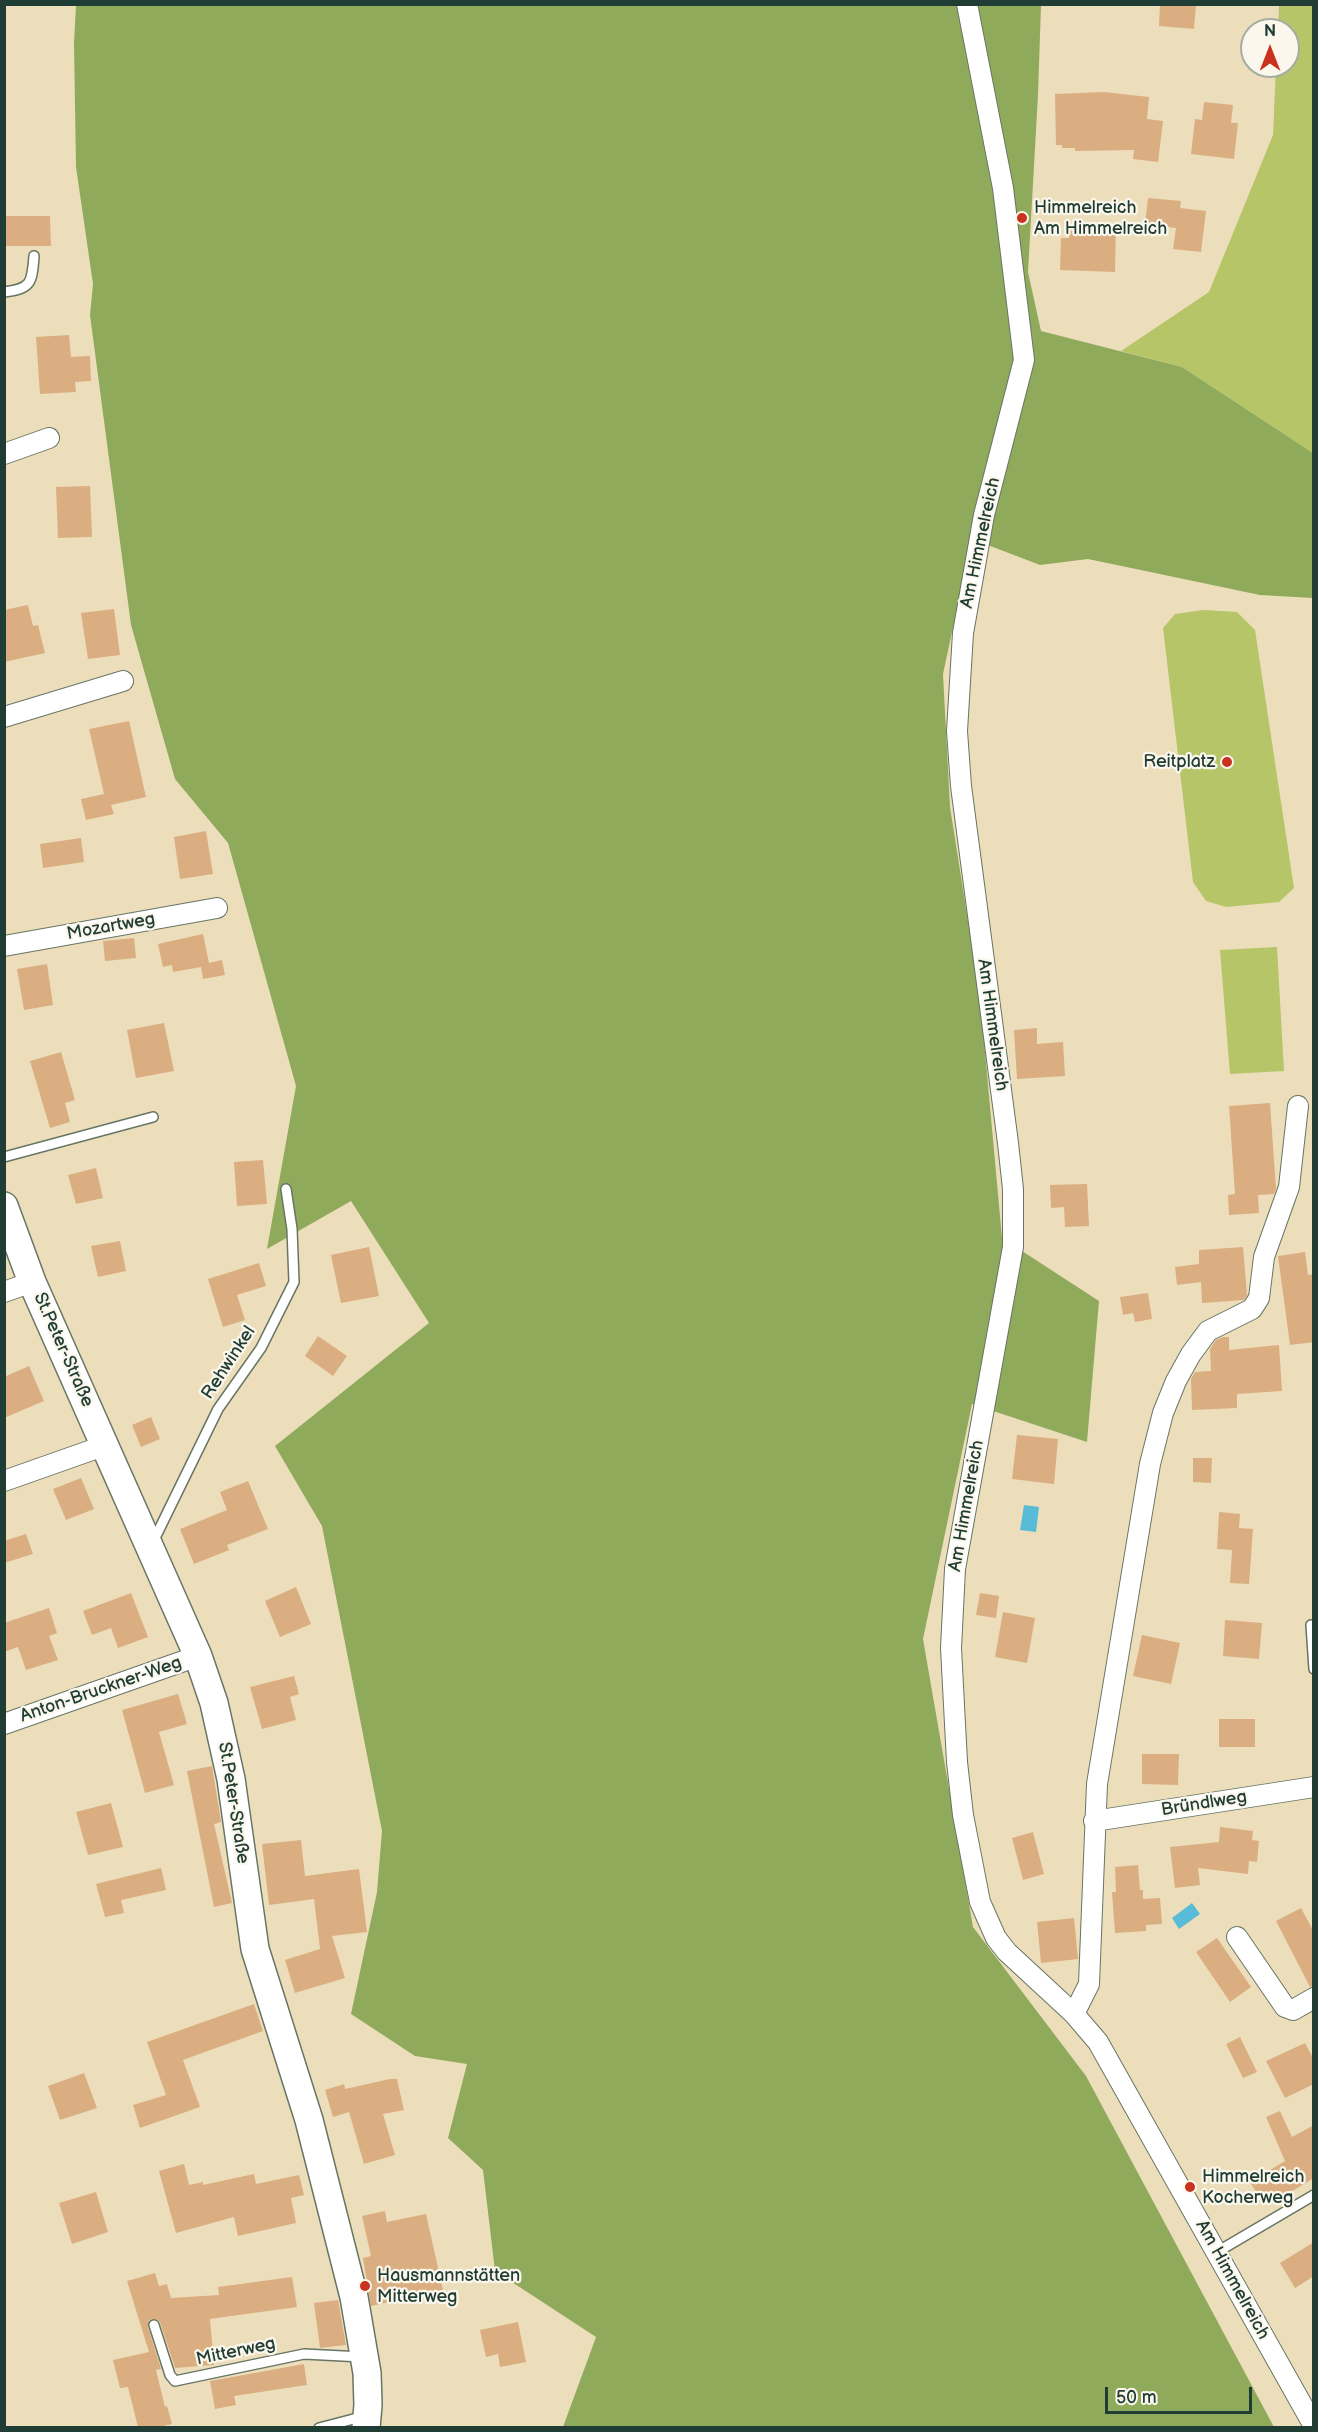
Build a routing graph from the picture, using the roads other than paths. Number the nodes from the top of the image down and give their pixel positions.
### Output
1 (967, 4) edge
2 (34, 256) dead end
3 (4, 292) edge
4 (49, 438) dead end
5 (4, 454) edge
6 (123, 681) dead end
7 (4, 717) edge
8 (217, 908) dead end
9 (4, 946) edge
10 (1298, 1106) dead end
11 (153, 1117) dead end
12 (4, 1157) edge
13 (286, 1189) dead end
14 (4, 1206) edge
15 (32, 1282) junction
16 (4, 1292) edge
17 (106, 1444) junction
18 (4, 1481) edge
19 (151, 1547) junction
20 (1311, 1625) dead end
21 (198, 1656) junction
22 (1314, 1669) edge
23 (4, 1724) edge
24 (1314, 1787) edge
25 (1094, 1821) junction
26 (1237, 1937) dead end
27 (1314, 1998) edge
28 (1074, 2014) junction
29 (1314, 2195) edge
30 (1217, 2252) junction
31 (154, 2325) dead end
32 (364, 2357) junction
33 (367, 2421) edge
34 (1314, 2426) edge
35 (319, 2427) edge

1 - 28 street, Am Himmelreich
2 - 3 lane
4 - 5 street
6 - 7 street
8 - 9 street, Mozartweg
10 - 25 street
11 - 12 lane
13 - 19 lane, Rehwinkel
14 - 15 main road, St.Peter-Straße
15 - 16 street
15 - 17 main road, St.Peter-Straße
17 - 18 street
17 - 19 main road, St.Peter-Straße
19 - 21 main road, St.Peter-Straße
20 - 22 lane
21 - 23 street, Anton-Bruckner-Weg
21 - 32 main road, St.Peter-Straße
24 - 25 street, Bründlweg
25 - 28 street
26 - 27 street
28 - 30 street, Am Himmelreich
29 - 30 lane
30 - 34 street, Am Himmelreich
31 - 32 lane, Mitterweg
32 - 33 main road, St.Peter-Straße
33 - 35 lane

